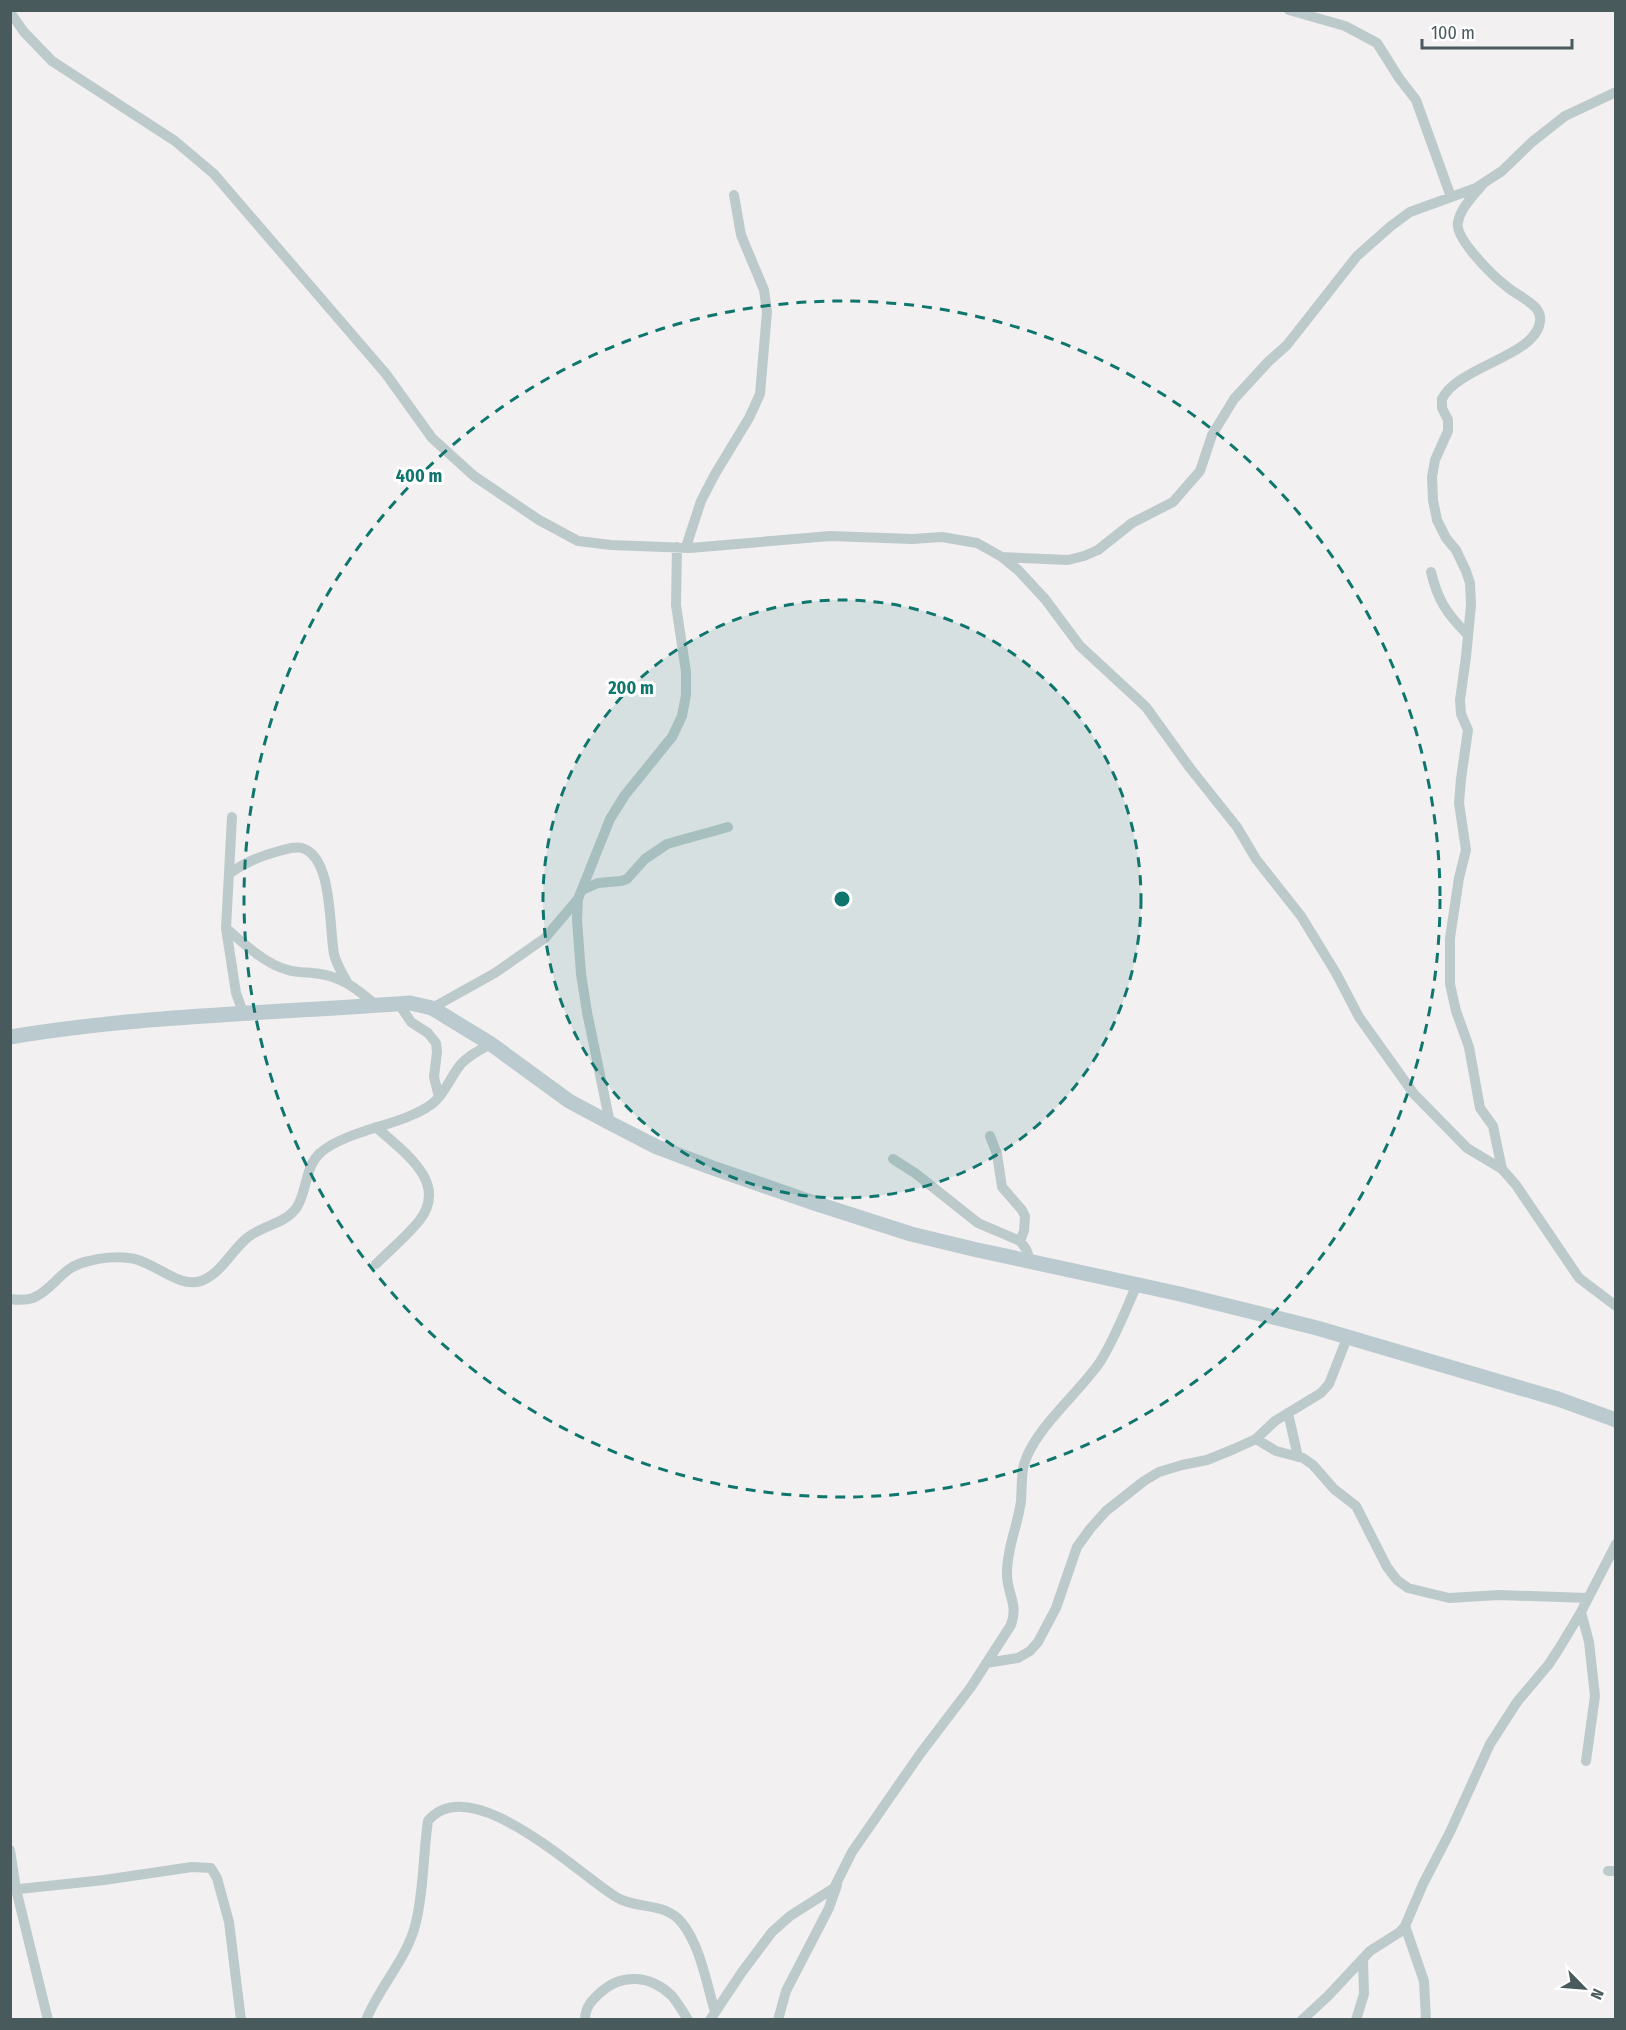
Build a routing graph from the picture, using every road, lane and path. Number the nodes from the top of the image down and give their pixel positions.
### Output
1 (1289, 10) edge
2 (10, 12) edge
3 (1616, 92) edge
4 (1483, 184) junction
5 (734, 195) dead end
6 (1451, 197) junction
7 (681, 547) junction
8 (1002, 557) junction
9 (1431, 572) dead end
10 (1468, 634) junction
11 (232, 816) dead end
12 (728, 827) dead end
13 (229, 874) junction
14 (580, 894) junction
15 (226, 928) junction
16 (348, 984) junction
17 (399, 1004) junction
18 (376, 1005) junction
19 (432, 1008) junction
20 (244, 1015) junction
21 (10, 1036) edge
22 (491, 1044) junction
23 (439, 1097) junction
24 (610, 1123) junction
25 (376, 1127) junction
26 (990, 1136) dead end
27 (893, 1159) dead end
28 (1502, 1168) junction
29 (1020, 1241) junction
30 (1031, 1263) junction
31 (376, 1264) dead end
32 (1137, 1284) junction
33 (10, 1299) edge
34 (1616, 1306) edge
35 (1347, 1338) junction
36 (1288, 1413) junction
37 (1616, 1420) edge
38 (1256, 1438) junction
39 (1298, 1456) junction
40 (1616, 1544) edge
41 (1587, 1598) junction
42 (1581, 1611) junction
43 (986, 1663) junction
44 (1586, 1761) dead end
45 (10, 1850) edge
46 (840, 1879) junction
47 (13, 1889) edge
48 (1405, 1926) junction
49 (1363, 1959) junction
50 (712, 2016) edge
51 (48, 2019) edge
52 (241, 2019) edge
53 (366, 2019) edge
54 (585, 2019) edge
55 (688, 2019) edge
56 (778, 2019) edge
57 (1302, 2019) edge
58 (1356, 2019) edge
59 (1426, 2019) edge

1 - 6 street
2 - 7 street
3 - 4 street
4 - 6 street
4 - 10 street
5 - 7 street
6 - 8 street
7 - 8 street
7 - 14 street
8 - 28 street
9 - 10 street
10 - 28 street
11 - 13 street
12 - 14 street
13 - 15 street
13 - 16 street
14 - 19 street
14 - 24 street
15 - 16 street
15 - 20 street
16 - 18 street
17 - 18 street
17 - 19 street
17 - 23 street
18 - 20 street
19 - 22 street
20 - 21 street
22 - 23 street
22 - 24 street
23 - 25 street
24 - 30 street
25 - 31 street
25 - 33 street
26 - 29 street
27 - 29 street
28 - 34 street
29 - 30 street
30 - 32 street
32 - 35 street
32 - 43 street
35 - 36 street
35 - 37 street
36 - 38 street
36 - 39 street
38 - 39 street
38 - 43 street
39 - 41 street
40 - 41 street
41 - 42 street
42 - 44 street
42 - 48 street
43 - 46 street
45 - 47 street
46 - 50 street
46 - 56 street
47 - 51 street
47 - 52 street
48 - 49 street
48 - 59 street
49 - 57 street
49 - 58 street
50 - 53 street
54 - 55 street

